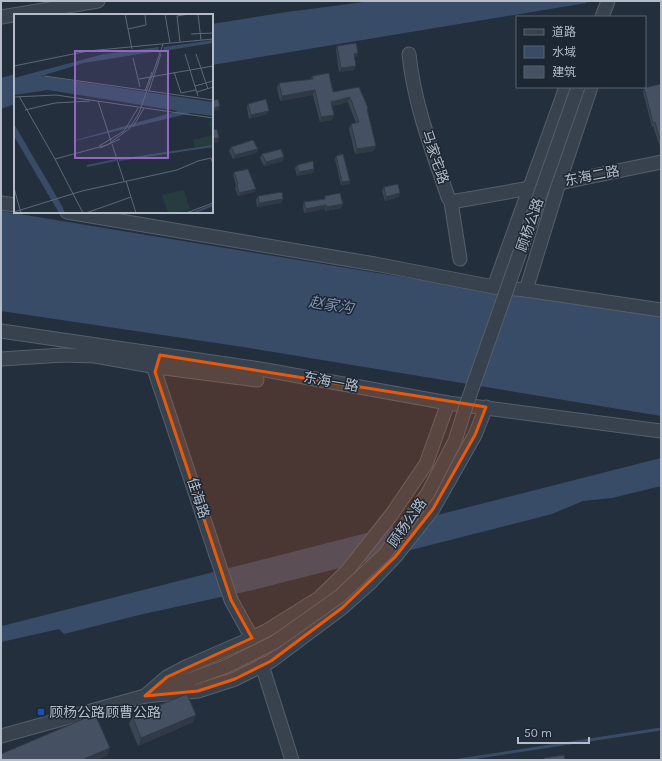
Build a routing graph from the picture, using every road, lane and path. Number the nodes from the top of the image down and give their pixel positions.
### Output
1 (98, 1) edge
2 (19, 14) edge
3 (14, 15) edge
4 (1, 17) edge
5 (409, 54) dead end
6 (566, 88) edge
7 (578, 88) edge
8 (591, 88) edge
9 (661, 162) edge
10 (559, 183) junction
11 (529, 188) junction
12 (451, 202) junction
13 (1, 203) edge
14 (14, 205) edge
15 (73, 213) edge
16 (460, 259) dead end
17 (494, 286) junction
18 (526, 290) junction
19 (661, 310) edge
20 (1, 331) edge
21 (1, 359) edge
22 (159, 361) junction
23 (257, 380) dead end
24 (448, 402) junction
25 (486, 407) junction
26 (661, 431) edge
27 (252, 638) junction
28 (262, 665) junction
29 (145, 696) junction
30 (1, 736) edge
31 (292, 760) edge

1 - 2 street
3 - 4 street
5 - 12 street, 马家宅路
6 - 11 street
7 - 29 street, 顾杨公路, bridge
8 - 10 street
9 - 10 street, 东海二路
10 - 11 street, 东海二路
10 - 18 street
11 - 12 street, 东海二路
11 - 17 street
12 - 16 street, 马家宅路
13 - 14 street
15 - 17 street
17 - 18 street
18 - 19 street
20 - 22 street, 东海一路
21 - 22 street
22 - 23 street
22 - 24 street, 东海一路
22 - 27 street, 佳海路
24 - 25 street, 东海一路
24 - 27 street
25 - 26 street, 东海一路
25 - 28 street
27 - 29 street
28 - 29 street
28 - 31 street
29 - 30 street, 顾杨公路

